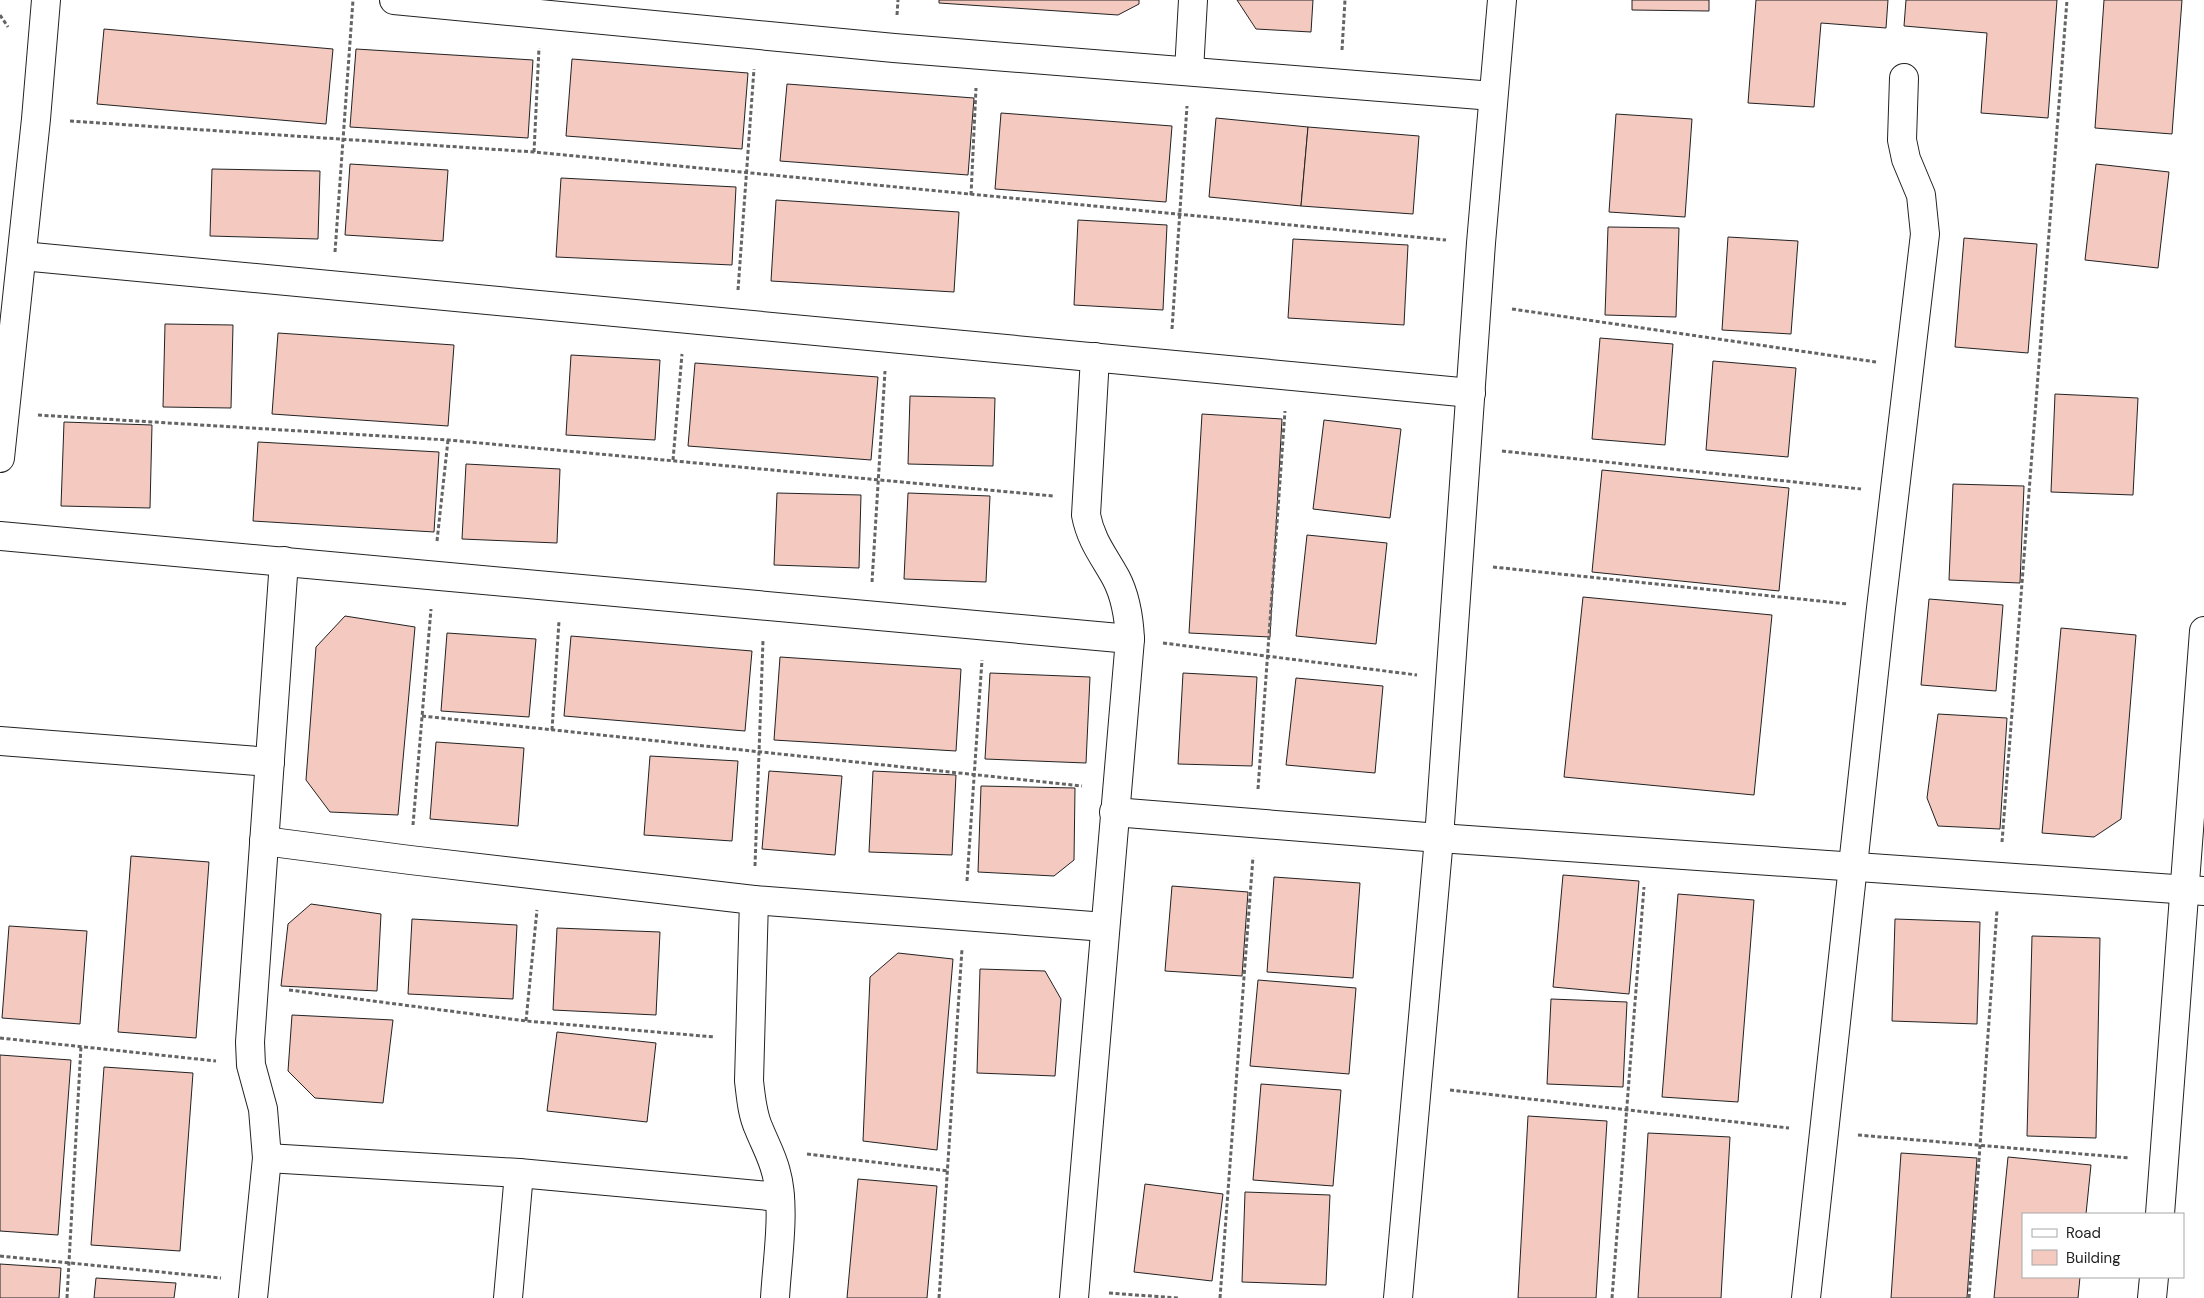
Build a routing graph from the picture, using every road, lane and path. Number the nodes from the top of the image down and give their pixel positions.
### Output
1 (46, 0) edge
2 (353, 0) edge
3 (394, 0) edge
4 (1194, 0) edge
5 (1345, 0) edge
6 (1502, 0) edge
7 (2067, 0) edge
8 (541, 14) junction
9 (756, 35) junction
10 (978, 54) junction
11 (1189, 71) junction
12 (1904, 78) dead end
13 (1341, 83) junction
14 (1493, 96) junction
15 (36, 119) junction
16 (343, 138) junction
17 (534, 152) junction
18 (746, 173) junction
19 (971, 195) junction
20 (1179, 214) junction
21 (1481, 243) junction
22 (22, 256) junction
23 (333, 285) junction
24 (1477, 304) junction
25 (684, 318) junction
26 (736, 323) junction
27 (887, 338) junction
28 (1095, 358) junction
29 (1169, 364) junction
30 (1909, 367) junction
31 (1471, 393) junction
32 (5, 413) junction
33 (448, 440) junction
34 (1467, 448) junction
35 (0, 458) edge
36 (673, 460) junction
37 (878, 479) junction
38 (1894, 493) junction
39 (1086, 499) junction
40 (0, 536) edge
41 (284, 561) junction
42 (1459, 564) junction
43 (433, 574) junction
44 (561, 586) junction
45 (764, 606) junction
46 (1880, 608) junction
47 (869, 615) junction
48 (984, 625) junction
49 (2204, 631) edge
50 (1130, 639) junction
51 (1450, 679) junction
52 (422, 716) junction
53 (552, 730) junction
54 (0, 741) edge
55 (759, 752) junction
56 (270, 762) junction
57 (974, 774) junction
58 (1116, 801) junction
59 (1438, 838) junction
60 (264, 841) junction
61 (1647, 852) junction
62 (410, 860) junction
63 (1852, 866) junction
64 (540, 875) junction
65 (2000, 876) junction
66 (2193, 890) edge
67 (754, 900) junction
68 (965, 915) junction
69 (1105, 927) junction
70 (254, 985) junction
71 (526, 1021) junction
72 (0, 1038) edge
73 (750, 1040) junction
74 (81, 1046) junction
75 (251, 1064) junction
76 (770, 1150) junction
77 (267, 1158) junction
78 (948, 1171) junction
79 (519, 1173) junction
80 (780, 1197) junction
81 (2160, 1213) edge
82 (0, 1256) edge
83 (69, 1262) junction
84 (2154, 1278) edge
85 (254, 1290) edge
86 (1074, 1294) edge
87 (67, 1298) edge
88 (508, 1298) edge
89 (775, 1298) edge
90 (939, 1298) edge
91 (1178, 1298) edge
92 (1398, 1298) edge
93 (1612, 1298) edge
94 (1806, 1298) edge
95 (1969, 1298) edge
96 (2152, 1298) edge

1 - 15 street
2 - 16 path
3 - 8 street
4 - 11 street
5 - 13 path
6 - 14 street
7 - 65 path
8 - 9 street
8 - 17 path
9 - 10 street
9 - 18 path
10 - 11 street
10 - 19 path
11 - 13 street
11 - 20 path
12 - 30 street
13 - 14 street
14 - 21 street
15 - 16 path
15 - 22 street
16 - 17 path
16 - 23 path
17 - 18 path
18 - 19 path
18 - 26 path
19 - 20 path
20 - 21 path
20 - 29 path
21 - 24 street
22 - 23 street
22 - 32 street
23 - 25 street
24 - 30 path
24 - 31 street
25 - 26 street
25 - 36 path
26 - 27 street
27 - 28 street
27 - 37 path
28 - 29 street
28 - 39 street
29 - 31 street
30 - 38 street
31 - 34 street
32 - 33 path
32 - 35 street
33 - 36 path
33 - 43 path
34 - 38 path
34 - 42 street
36 - 37 path
37 - 39 path
37 - 47 path
38 - 46 street
39 - 50 street
40 - 41 street
41 - 43 street
41 - 56 street
42 - 46 path
42 - 51 street
43 - 44 street
43 - 52 path
44 - 45 street
44 - 53 path
45 - 47 street
45 - 55 path
46 - 63 street
47 - 48 street
48 - 50 street
48 - 57 path
49 - 66 street
50 - 51 path
50 - 58 street
51 - 59 street
52 - 53 path
52 - 62 path
53 - 55 path
54 - 56 street
55 - 57 path
55 - 67 path
56 - 60 street
57 - 58 path
57 - 68 path
58 - 59 street
58 - 69 street
59 - 61 street
59 - 92 street
60 - 62 street
60 - 70 street
61 - 63 street
61 - 93 path
62 - 64 street
63 - 65 street
63 - 94 street
64 - 67 street
64 - 71 path
65 - 66 street
65 - 95 path
66 - 81 street
67 - 68 street
67 - 73 street
68 - 69 street
68 - 78 path
69 - 86 street
70 - 71 path
70 - 75 street
71 - 73 path
72 - 74 path
73 - 76 street
74 - 75 path
74 - 83 path
75 - 77 street
76 - 78 path
76 - 80 street
77 - 79 street
77 - 85 street
78 - 90 path
79 - 80 street
79 - 88 street
80 - 89 street
82 - 83 path
83 - 85 path
83 - 87 path
84 - 96 street
86 - 91 path

